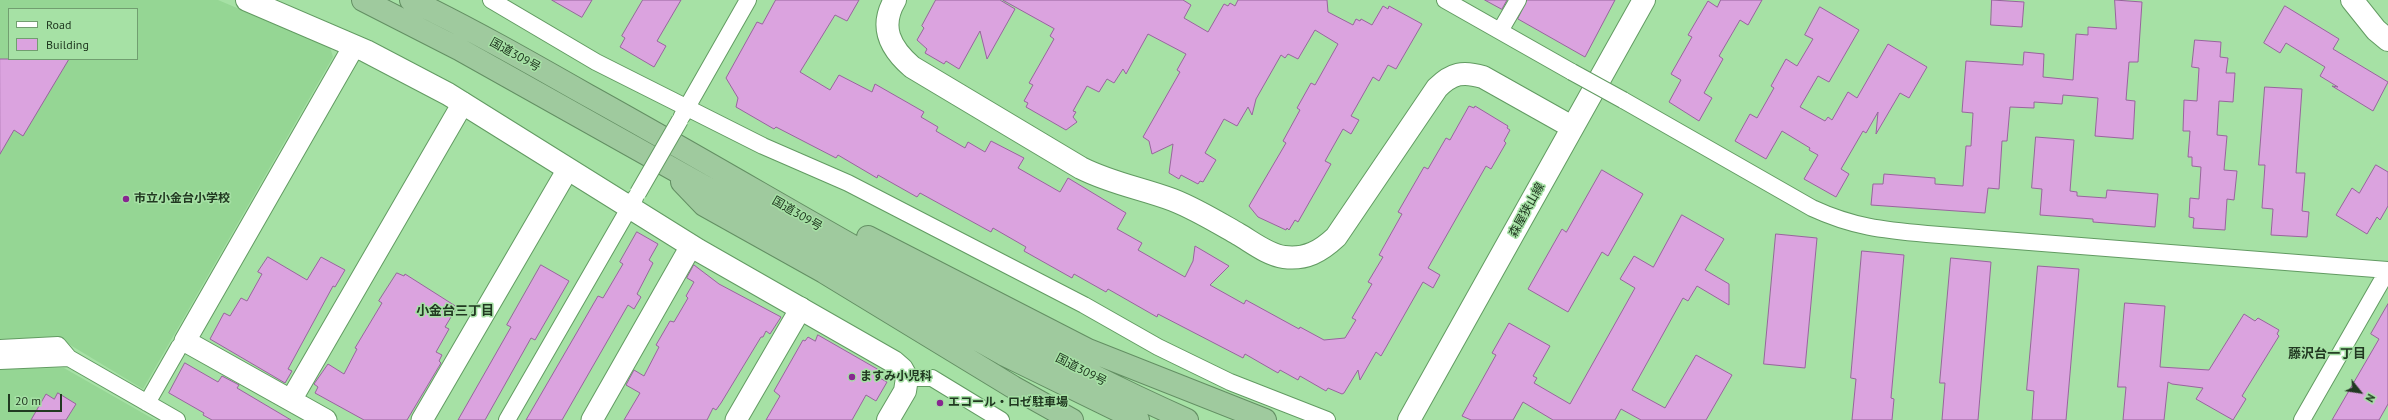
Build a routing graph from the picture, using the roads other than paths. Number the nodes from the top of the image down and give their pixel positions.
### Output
1 (247, 0) edge
2 (363, 0) edge
3 (411, 0) edge
4 (491, 0) edge
5 (748, 0) edge
6 (894, 0) edge
7 (1445, 0) edge
8 (1518, 0) edge
9 (1644, 0) edge
10 (2352, 0) edge
11 (1500, 31) junction
12 (2388, 40) edge
13 (354, 46) junction
14 (463, 103) junction
15 (683, 113) junction
16 (1572, 127) junction
17 (667, 165) junction
18 (716, 168) junction
19 (568, 169) junction
20 (634, 200) junction
21 (691, 246) junction
22 (2388, 270) edge
23 (801, 308) junction
24 (185, 341) junction
25 (0, 348) edge
26 (69, 358) junction
27 (0, 361) edge
28 (907, 378) junction
29 (291, 400) junction
30 (147, 403) junction
31 (177, 420) edge
32 (326, 420) edge
33 (422, 420) edge
34 (507, 420) edge
35 (592, 420) edge
36 (736, 420) edge
37 (888, 420) edge
38 (1001, 420) edge
39 (1072, 420) edge
40 (1138, 420) edge
41 (1187, 420) edge
42 (1265, 420) edge
43 (1327, 420) edge
44 (1409, 420) edge
45 (2302, 420) edge

1 - 13 street
2 - 17 highway, 国道309号
3 - 18 highway, 国道309号
4 - 15 street
5 - 15 street
6 - 16 street
7 - 11 street
8 - 11 street
9 - 16 street, 森屋狭山線
10 - 12 street
11 - 22 street, bridge
13 - 14 street
13 - 24 street
14 - 19 street
14 - 29 street
15 - 20 street, bridge
15 - 43 street
16 - 44 street, 森屋狭山線
17 - 39 highway
17 - 40 highway, 国道309号
18 - 41 highway, 国道309号
18 - 42 highway
19 - 20 street
19 - 33 street
20 - 21 street
20 - 34 street
21 - 23 street
21 - 35 street
22 - 45 street
23 - 28 street
23 - 36 street
24 - 29 street
24 - 30 street
25 - 26 street
26 - 27 street
26 - 30 street
28 - 37 street
28 - 38 street
29 - 32 street
30 - 31 street

